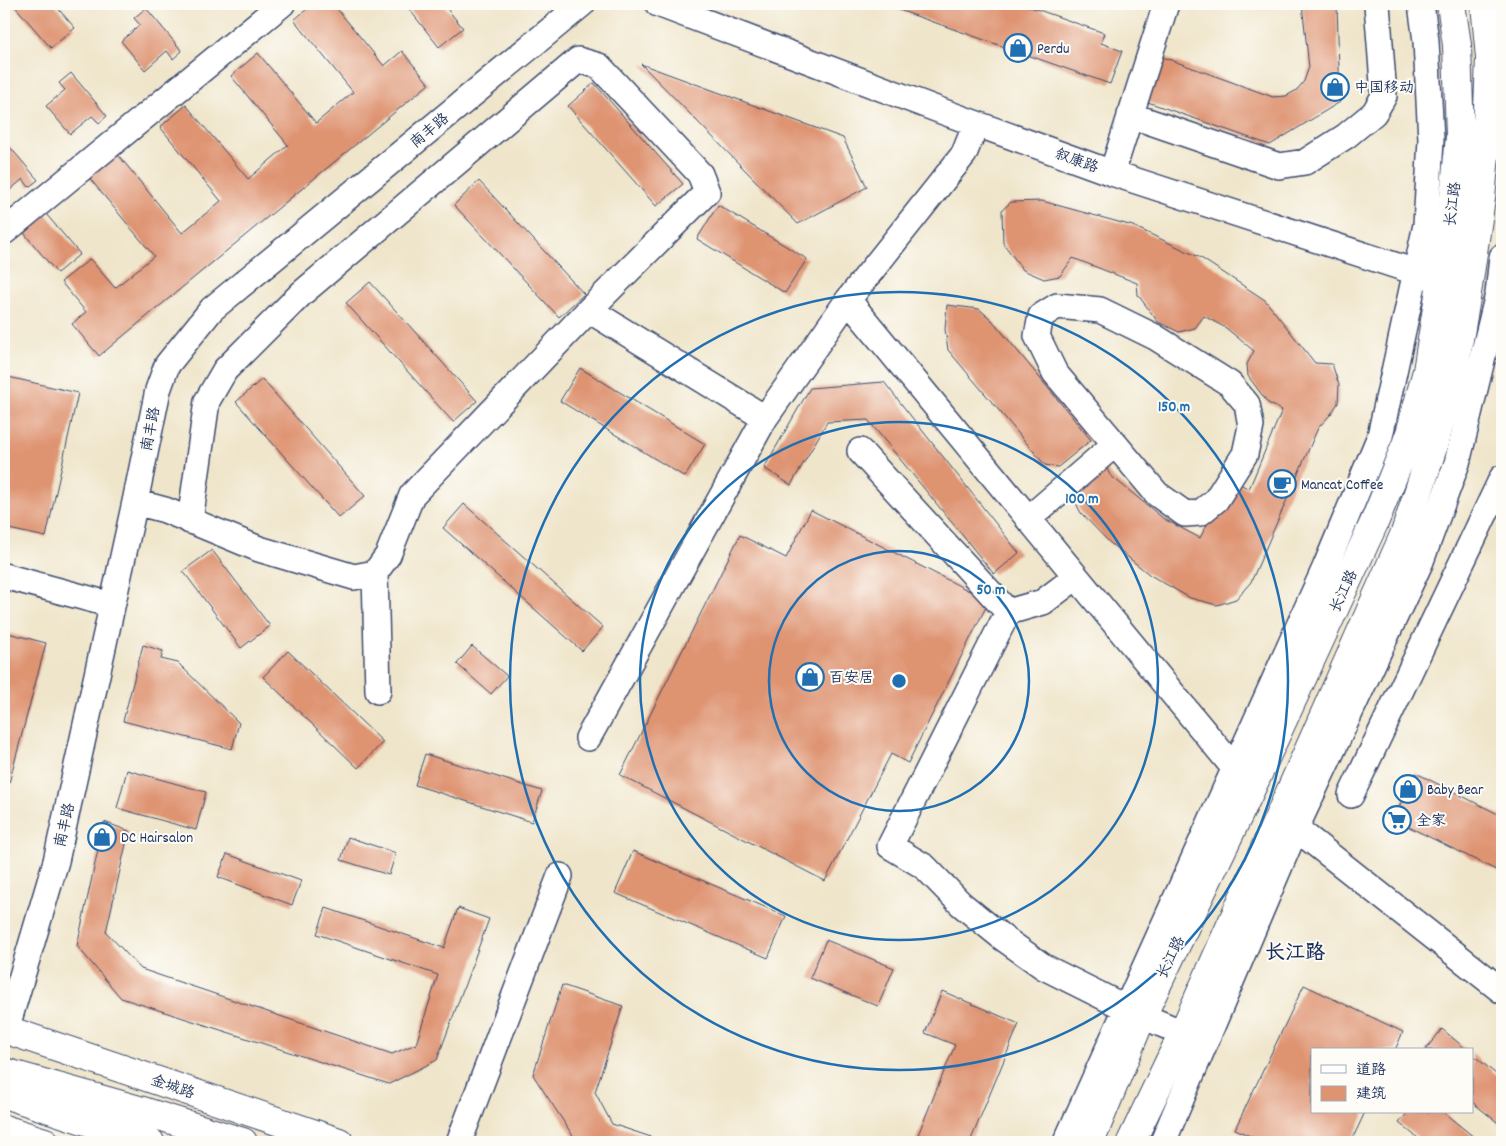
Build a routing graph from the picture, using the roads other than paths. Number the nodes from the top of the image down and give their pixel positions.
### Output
1 (282, 4) edge
2 (582, 4) edge
3 (658, 4) edge
4 (1166, 4) edge
5 (1377, 4) edge
6 (1421, 4) edge
7 (1451, 4) edge
8 (1485, 4) edge
9 (1130, 115) junction
10 (976, 124) junction
11 (1112, 173) junction
12 (4, 232) edge
13 (1502, 257) edge
14 (1429, 276) junction
15 (1468, 287) junction
16 (1500, 295) edge
17 (848, 300) junction
18 (589, 310) junction
19 (765, 418) junction
20 (1115, 444) junction
21 (860, 451) dead end
22 (1502, 478) edge
23 (135, 502) junction
24 (1028, 518) junction
25 (190, 521) junction
26 (375, 573) junction
27 (4, 576) edge
28 (1076, 577) junction
29 (112, 605) junction
30 (1008, 612) junction
31 (378, 691) dead end
32 (588, 738) dead end
33 (1243, 779) junction
34 (1351, 795) dead end
35 (1287, 821) junction
36 (560, 876) dead end
37 (1502, 991) edge
38 (1134, 1012) junction
39 (5, 1030) edge
40 (1182, 1033) junction
41 (4, 1072) edge
42 (4, 1094) edge
43 (4, 1128) edge
44 (45, 1142) edge
45 (150, 1142) edge
46 (243, 1142) edge
47 (340, 1142) edge
48 (459, 1142) edge
49 (1066, 1142) edge
50 (1090, 1142) edge
51 (1131, 1142) edge
52 (1163, 1142) edge

1 - 12 street
2 - 23 street, 南丰路
3 - 10 street, 叙康路
4 - 9 street
5 - 9 street
6 - 14 street, 长江路
7 - 14 main road, 长江路
8 - 15 main road, 长江路
9 - 11 street
10 - 11 street, 叙康路
10 - 17 street
11 - 14 street, 叙康路
13 - 16 street, 长江路
14 - 15 street, 叙康路
14 - 33 main road, 长江路
15 - 16 street, 叙康路
15 - 35 main road, 长江路
16 - 35 street, 长江路
17 - 19 street
17 - 24 street
18 - 19 street
18 - 25 street
18 - 26 street
19 - 32 street
20 - 20 street
20 - 24 street
21 - 30 street
22 - 34 street
23 - 25 street
23 - 29 street, 南丰路
24 - 28 street
25 - 26 street
26 - 31 street
27 - 29 street
28 - 30 street
28 - 33 street
29 - 39 street, 南丰路
30 - 38 street
33 - 38 main road, 长江路
35 - 37 street
35 - 40 main road, 长江路
35 - 52 street, 长江路
36 - 48 street
38 - 40 street
38 - 49 street, 长江路
38 - 50 main road, 长江路
39 - 47 main road, 金城路
40 - 51 main road, 长江路
41 - 46 main road
42 - 45 main road
43 - 44 main road

